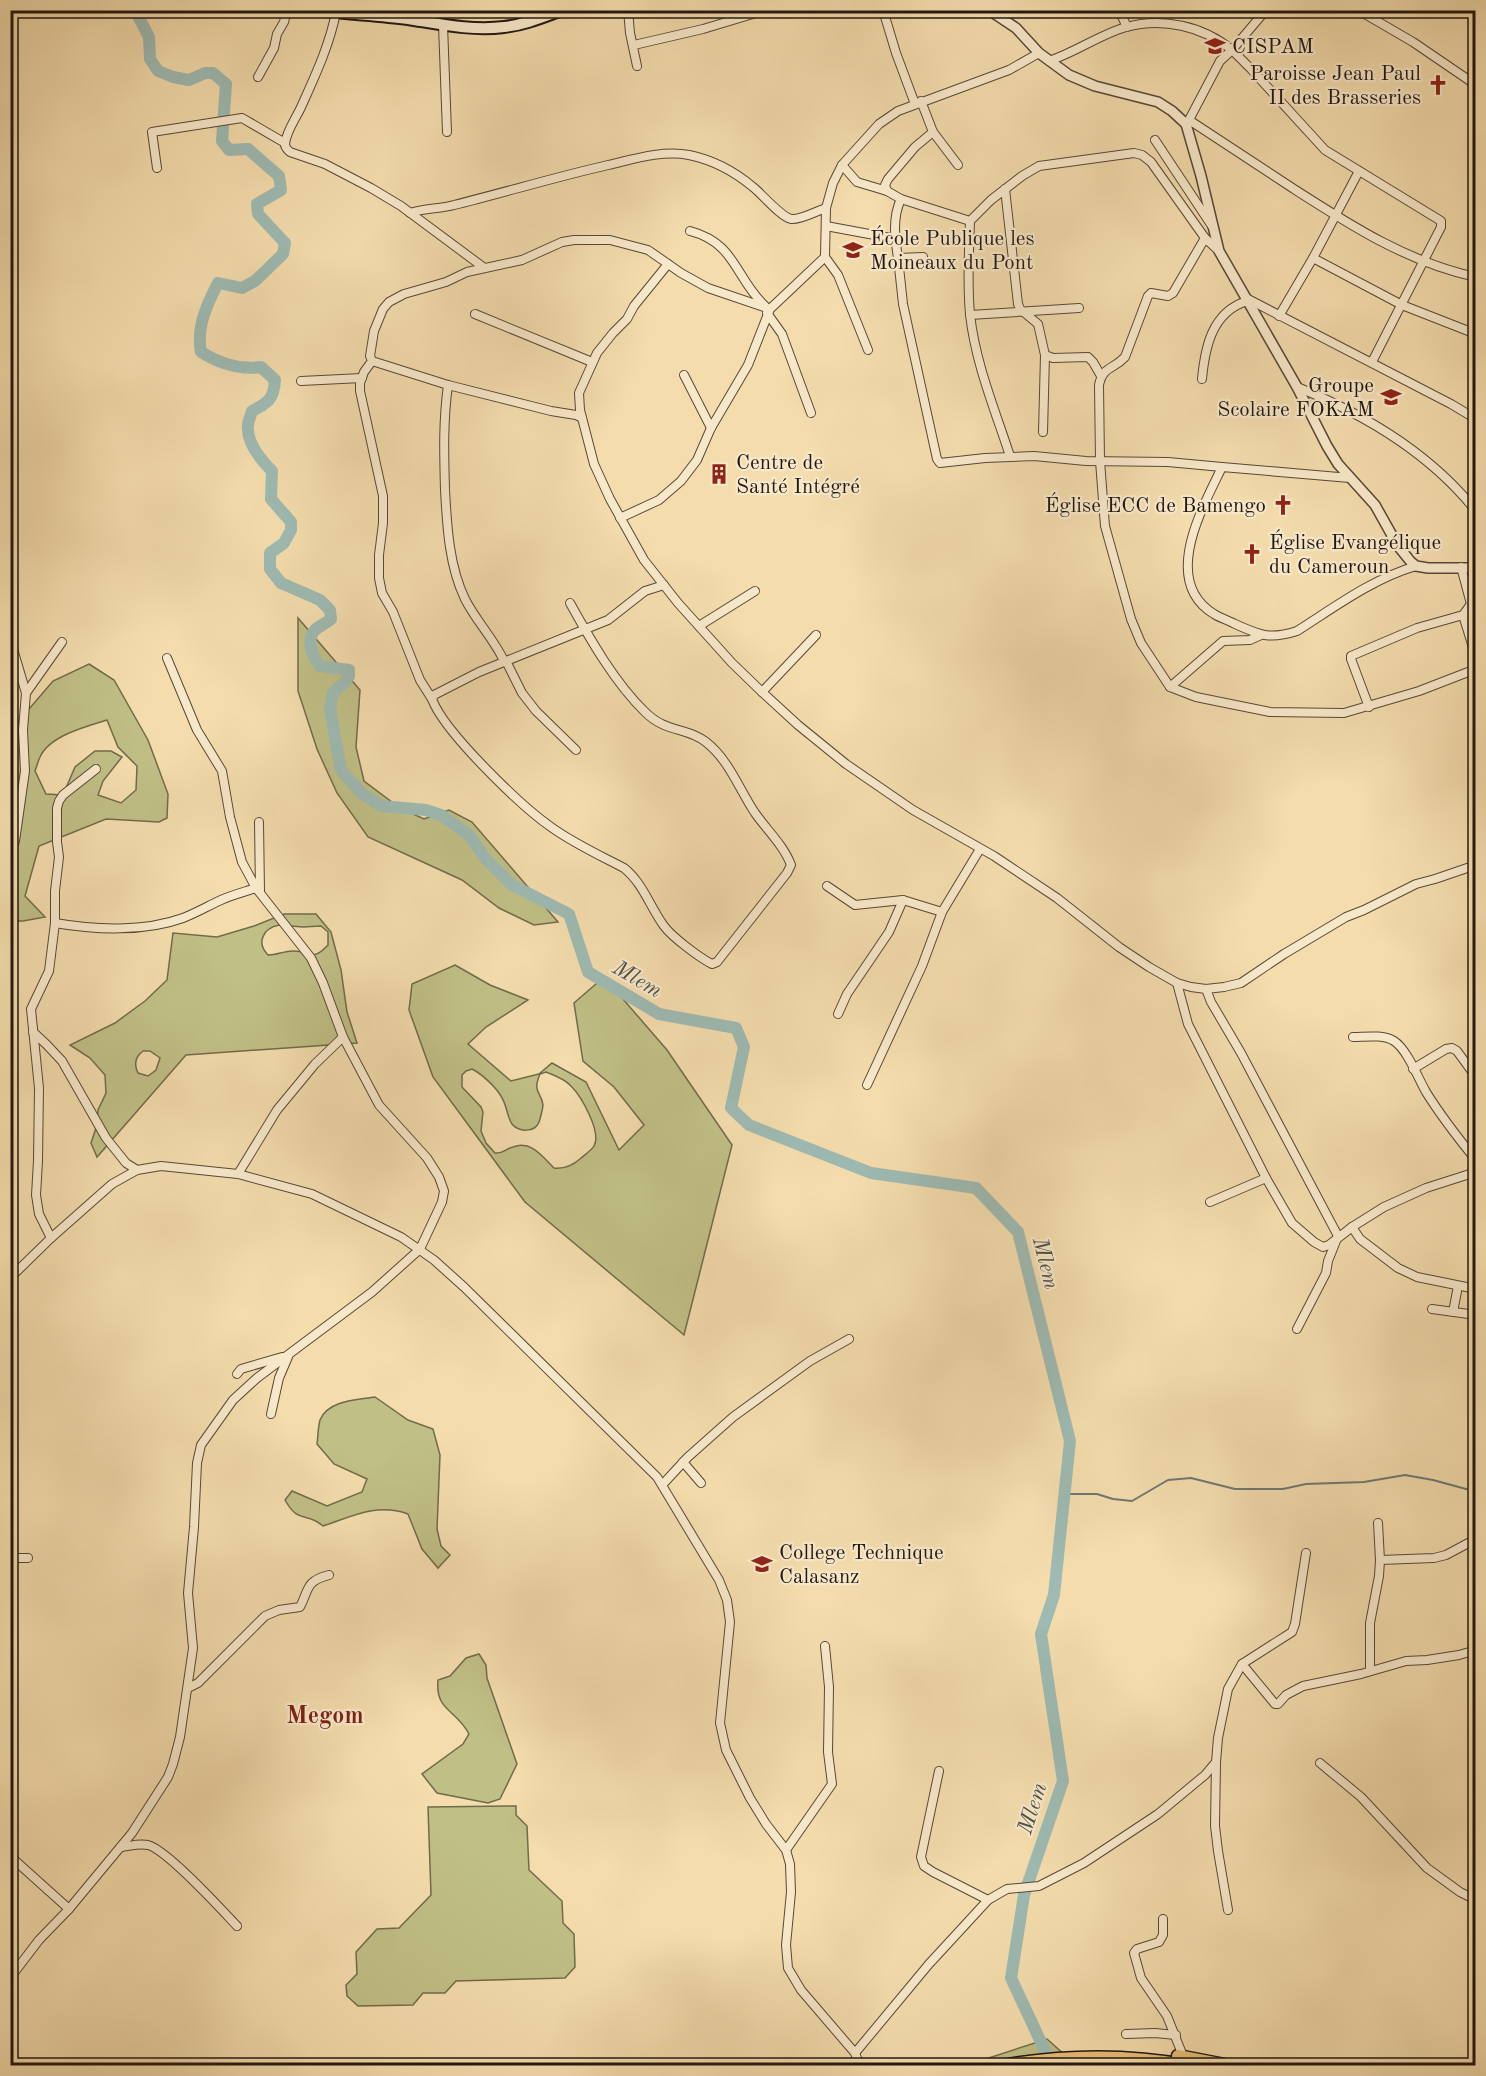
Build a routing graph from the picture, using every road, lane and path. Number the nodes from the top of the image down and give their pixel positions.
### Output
1 (287, 10) edge
2 (316, 10) edge
3 (562, 10) edge
4 (628, 10) edge
5 (766, 10) edge
6 (883, 10) edge
7 (989, 10) edge
8 (1119, 10) edge
9 (1266, 10) edge
10 (1358, 10) edge
11 (1468, 10) edge
12 (336, 12) junction
13 (1476, 16) edge
14 (443, 25) junction
15 (1126, 27) junction
16 (634, 45) junction
17 (1232, 50) junction
18 (1039, 53) junction
19 (1049, 61) junction
20 (638, 66) dead end
21 (258, 77) dead end
22 (1476, 86) edge
23 (918, 103) junction
24 (1187, 122) junction
25 (447, 132) dead end
26 (933, 132) junction
27 (1155, 140) dead end
28 (285, 143) junction
29 (842, 165) junction
30 (958, 165) dead end
31 (157, 168) dead end
32 (1359, 171) junction
33 (1005, 189) junction
34 (887, 191) junction
35 (901, 199) junction
36 (826, 208) junction
37 (410, 213) junction
38 (1335, 216) junction
39 (970, 221) junction
40 (826, 226) junction
41 (1212, 227) junction
42 (690, 231) dead end
43 (1205, 238) junction
44 (896, 239) junction
45 (1219, 251) junction
46 (825, 257) junction
47 (922, 257) dead end
48 (898, 258) junction
49 (1313, 258) junction
50 (1424, 262) junction
51 (668, 264) junction
52 (483, 267) junction
53 (1476, 277) edge
54 (1246, 299) junction
55 (1402, 304) junction
56 (1079, 308) dead end
57 (768, 310) junction
58 (1025, 313) junction
59 (475, 315) dead end
60 (970, 315) junction
61 (1279, 315) junction
62 (1476, 334) edge
63 (868, 350) dead end
64 (1045, 355) junction
65 (372, 361) junction
66 (592, 362) junction
67 (1372, 362) junction
68 (684, 375) dead end
69 (1101, 376) junction
70 (362, 378) junction
71 (1202, 379) dead end
72 (301, 381) dead end
73 (447, 384) junction
74 (1298, 387) junction
75 (811, 413) dead end
76 (582, 418) junction
77 (1476, 419) edge
78 (711, 428) junction
79 (1043, 432) dead end
80 (1010, 456) junction
81 (1100, 461) junction
82 (1222, 467) junction
83 (1350, 478) junction
84 (1476, 511) edge
85 (620, 518) junction
86 (1416, 566) junction
87 (1461, 567) junction
88 (1476, 568) edge
89 (664, 585) junction
90 (755, 591) dead end
91 (570, 603) dead end
92 (1463, 615) junction
93 (699, 626) junction
94 (584, 628) junction
95 (816, 635) dead end
96 (1261, 635) junction
97 (10, 639) edge
98 (62, 642) dead end
99 (1476, 657) edge
100 (167, 658) dead end
101 (505, 661) junction
102 (1476, 669) edge
103 (1170, 687) junction
104 (762, 692) junction
105 (26, 693) junction
106 (432, 699) junction
107 (1370, 707) junction
108 (576, 750) dead end
109 (96, 769) dead end
110 (259, 822) dead end
111 (980, 849) junction
112 (10, 855) edge
113 (1476, 865) edge
114 (827, 886) dead end
115 (258, 891) junction
116 (903, 900) junction
117 (942, 912) junction
118 (55, 923) junction
119 (1177, 983) junction
120 (1206, 989) junction
121 (838, 1014) dead end
122 (33, 1032) junction
123 (343, 1037) junction
124 (1353, 1037) dead end
125 (1413, 1069) junction
126 (1476, 1077) edge
127 (867, 1085) dead end
128 (1476, 1160) edge
129 (137, 1170) junction
130 (1476, 1172) edge
131 (238, 1174) junction
132 (1266, 1178) junction
133 (1210, 1202) dead end
134 (1352, 1227) junction
135 (1338, 1236) junction
136 (51, 1238) junction
137 (420, 1249) junction
138 (10, 1278) edge
139 (1458, 1286) junction
140 (1476, 1289) edge
141 (1432, 1309) dead end
142 (1453, 1312) junction
143 (1476, 1315) edge
144 (1297, 1329) dead end
145 (849, 1340) dead end
146 (289, 1355) junction
147 (237, 1374) dead end
148 (270, 1414) dead end
149 (683, 1462) junction
150 (701, 1483) dead end
151 (663, 1484) junction
152 (1378, 1523) dead end
153 (1474, 1540) edge
154 (1306, 1553) dead end
155 (10, 1558) edge
156 (28, 1558) dead end
157 (1380, 1560) junction
158 (329, 1575) dead end
159 (825, 1646) dead end
160 (1476, 1650) edge
161 (1242, 1665) junction
162 (1370, 1671) junction
163 (188, 1688) junction
164 (1216, 1762) junction
165 (1320, 1763) dead end
166 (939, 1771) dead end
167 (121, 1847) junction
168 (786, 1850) junction
169 (10, 1856) edge
170 (988, 1900) junction
171 (1476, 1900) edge
172 (69, 1909) junction
173 (1228, 1910) dead end
174 (1163, 1919) dead end
175 (237, 1926) dead end
176 (10, 1978) edge
177 (1126, 2034) dead end
178 (1176, 2035) junction
179 (855, 2053) junction
180 (1185, 2062) edge
181 (860, 2066) edge
182 (1001, 2066) edge
183 (1230, 2066) edge

1 - 21 street
2 - 12 main road
3 - 14 main road
4 - 16 street
5 - 16 street
6 - 23 street
7 - 18 street
8 - 15 street
9 - 17 street
10 - 22 street
11 - 13 street
12 - 14 main road
12 - 28 street
14 - 25 street
15 - 17 street
15 - 19 street
16 - 20 street
17 - 24 street
17 - 32 street
18 - 19 street
18 - 23 street
19 - 24 street
23 - 26 street
23 - 29 street
24 - 38 street
24 - 41 street
26 - 30 street
26 - 34 street
27 - 41 street
28 - 31 street
28 - 37 street
29 - 34 street
29 - 36 street
32 - 38 street
32 - 50 street
33 - 39 street
33 - 43 street
33 - 58 street
34 - 35 street
35 - 39 street
35 - 44 street
36 - 37 street
36 - 40 street
37 - 52 street
38 - 49 street
38 - 50 street
39 - 60 street
40 - 44 street
40 - 46 street
41 - 45 street
42 - 57 street
43 - 45 street
43 - 69 street
44 - 48 street
45 - 54 street
46 - 57 street
46 - 63 street
47 - 48 street
48 - 80 street
49 - 55 street
49 - 61 street
50 - 53 street
50 - 55 street
51 - 52 street
51 - 57 street
51 - 66 street
52 - 65 street
54 - 61 street
54 - 71 street
54 - 74 street
55 - 62 street
55 - 67 street
56 - 58 street
57 - 75 street
57 - 78 street
58 - 60 street
58 - 64 street
59 - 66 street
60 - 80 street
61 - 67 street
64 - 69 street
64 - 79 street
65 - 70 street
65 - 73 street
66 - 76 street
67 - 77 street
68 - 78 street
69 - 81 street
70 - 72 street
70 - 106 street
73 - 76 street
73 - 101 street
74 - 83 street
74 - 84 street
76 - 85 street
78 - 85 street
80 - 81 street
81 - 82 street
81 - 103 street
82 - 83 street
82 - 96 street
83 - 86 street
85 - 89 street
86 - 87 street
86 - 96 street
87 - 88 street
87 - 92 street
89 - 93 street
89 - 94 street
90 - 93 street
91 - 94 street
92 - 99 street
92 - 107 street
93 - 104 street
94 - 101 street
94 - 106 street
95 - 104 street
96 - 103 street
97 - 105 street
98 - 105 street
100 - 115 street
101 - 106 street
101 - 108 street
102 - 107 street
103 - 107 street
104 - 111 street
105 - 112 street
109 - 118 street
110 - 115 street
111 - 117 street
111 - 119 street
113 - 120 street
114 - 116 street
115 - 118 street
115 - 123 street
116 - 117 street
116 - 121 street
117 - 127 street
118 - 122 street
119 - 120 street
119 - 132 street
120 - 135 street
122 - 129 street
122 - 136 street
123 - 131 street
123 - 137 street
124 - 125 street
125 - 126 street
125 - 128 street
129 - 131 street
129 - 136 street
130 - 134 street
131 - 137 street
132 - 133 street
132 - 135 street
134 - 135 street
134 - 139 street
135 - 144 street
136 - 138 street
137 - 146 street
137 - 151 street
139 - 140 street
139 - 142 street
141 - 142 street
142 - 143 street
145 - 149 street
146 - 147 street
146 - 148 street
146 - 163 street
149 - 150 street
149 - 151 street
151 - 168 street
152 - 157 street
153 - 157 street
154 - 161 street
155 - 156 street
157 - 162 street
158 - 163 street
159 - 168 street
160 - 162 street
161 - 162 street
161 - 164 street
163 - 167 street
164 - 170 street
164 - 173 street
165 - 171 street
166 - 170 street
167 - 172 street
167 - 175 street
168 - 179 street
169 - 172 street
170 - 179 street
172 - 176 street
174 - 178 street
177 - 178 street
178 - 180 street
179 - 181 street
180 - 182 highway
180 - 183 highway

